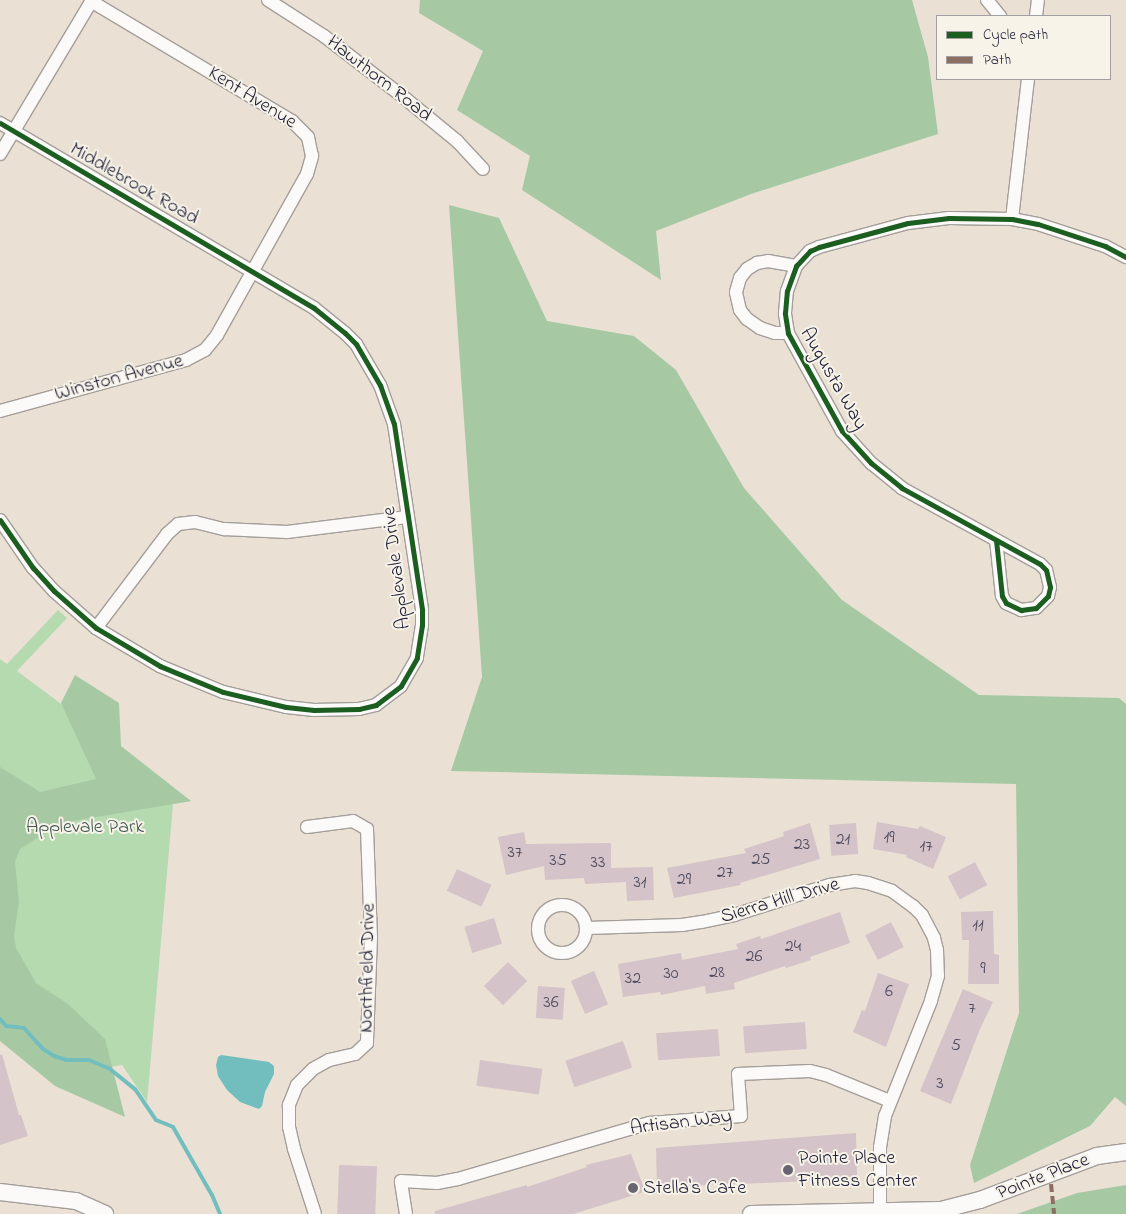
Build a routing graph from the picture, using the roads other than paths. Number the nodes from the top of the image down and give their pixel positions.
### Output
1 (268, 0) edge
2 (987, 0) edge
3 (1038, 0) edge
4 (92, 1) edge
5 (999, 15) edge
6 (1036, 15) edge
7 (1028, 80) edge
8 (0, 123) edge
9 (14, 131) junction
10 (0, 154) edge
11 (483, 169) dead end
12 (1012, 219) junction
13 (1126, 257) edge
14 (796, 266) junction
15 (252, 271) junction
16 (788, 333) junction
17 (0, 411) edge
18 (407, 517) junction
19 (0, 520) edge
20 (996, 540) junction
21 (96, 628) junction
22 (307, 827) dead end
23 (587, 928) dead end
24 (890, 1101) junction
25 (1126, 1152) edge
26 (0, 1192) edge
27 (880, 1211) junction
28 (315, 1213) edge
29 (106, 1214) edge
30 (406, 1214) edge
31 (751, 1214) edge

1 - 11 street, Hawthorn Road
2 - 5 street
3 - 6 street
4 - 9 street
4 - 15 street, Kent Avenue
7 - 12 street
8 - 9 street, Middlebrook Road
9 - 10 street
9 - 15 street, Middlebrook Road
12 - 13 street, Augusta Way
12 - 14 street, Augusta Way
14 - 16 street, Augusta Way
14 - 16 street, Augusta Way
15 - 17 street, Winston Avenue
15 - 18 street, Applevale Drive
16 - 20 street, Augusta Way
18 - 21 street
18 - 21 street, Applevale Drive
19 - 21 street, Applevale Drive
20 - 20 street, Augusta Way
22 - 28 street, Northfield Drive
23 - 24 street, Sierra Hill Drive
24 - 27 street, Sierra Hill Drive
24 - 30 street, Artisan Way
25 - 27 street, Pointe Place
26 - 29 street
27 - 31 street, Pointe Place

